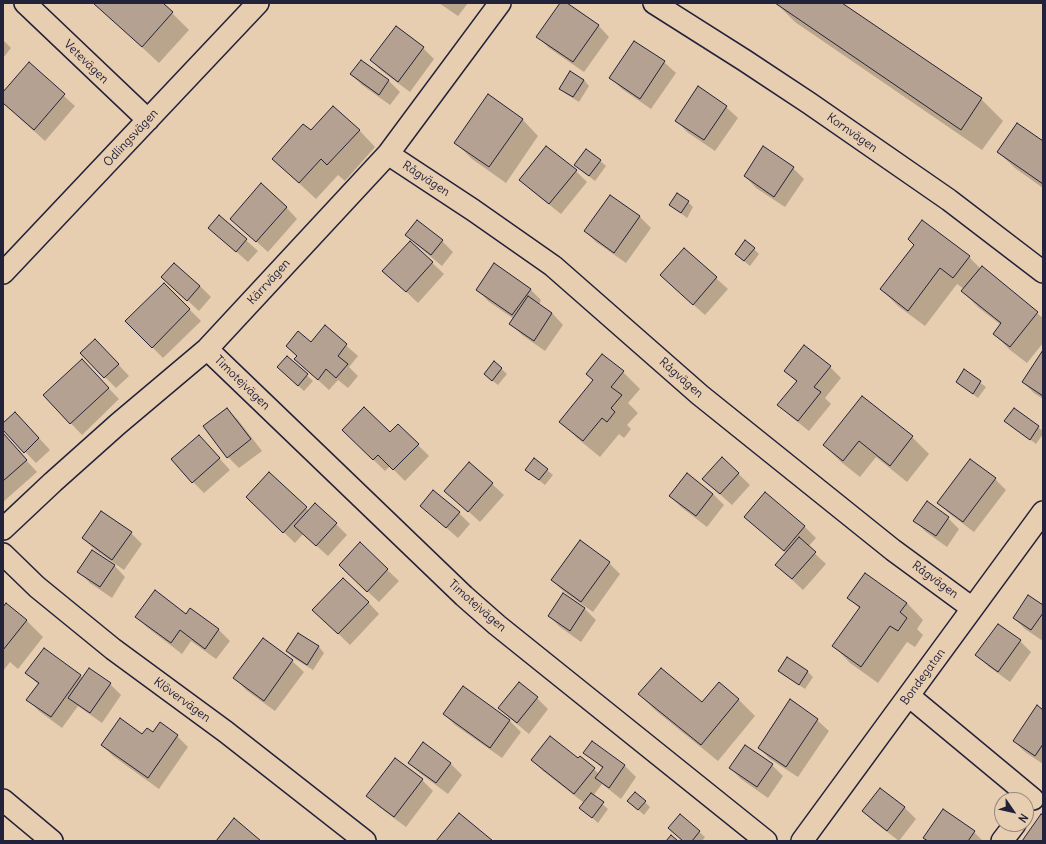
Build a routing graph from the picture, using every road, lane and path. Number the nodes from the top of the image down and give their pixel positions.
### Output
1 (25, 3) edge
2 (258, 3) edge
3 (500, 3) edge
4 (654, 3) edge
5 (148, 120) junction
6 (388, 154) junction
7 (1043, 272) edge
8 (3, 273) edge
9 (207, 349) junction
10 (1043, 512) edge
11 (3, 529) edge
12 (3, 554) edge
13 (972, 608) junction
14 (909, 696) junction
15 (1027, 792) edge
16 (3, 800) edge
17 (1009, 832) edge
18 (52, 841) edge
19 (365, 841) edge
20 (766, 841) edge
21 (802, 841) edge
22 (1002, 841) edge

1 - 5 street, Vetevägen
2 - 5 street, Odlingsvägen
3 - 6 street, Kärrvägen
4 - 7 street, Kornvägen
5 - 8 street, Odlingsvägen
6 - 9 street, Kärrvägen
6 - 13 street, Rågvägen
9 - 11 street, Kärrvägen
9 - 20 street, Timotejvägen
10 - 13 street, Bondegatan
12 - 19 street, Klövervägen
13 - 14 street, Bondegatan
14 - 15 street
14 - 21 street, Bondegatan
16 - 18 street
17 - 22 street

